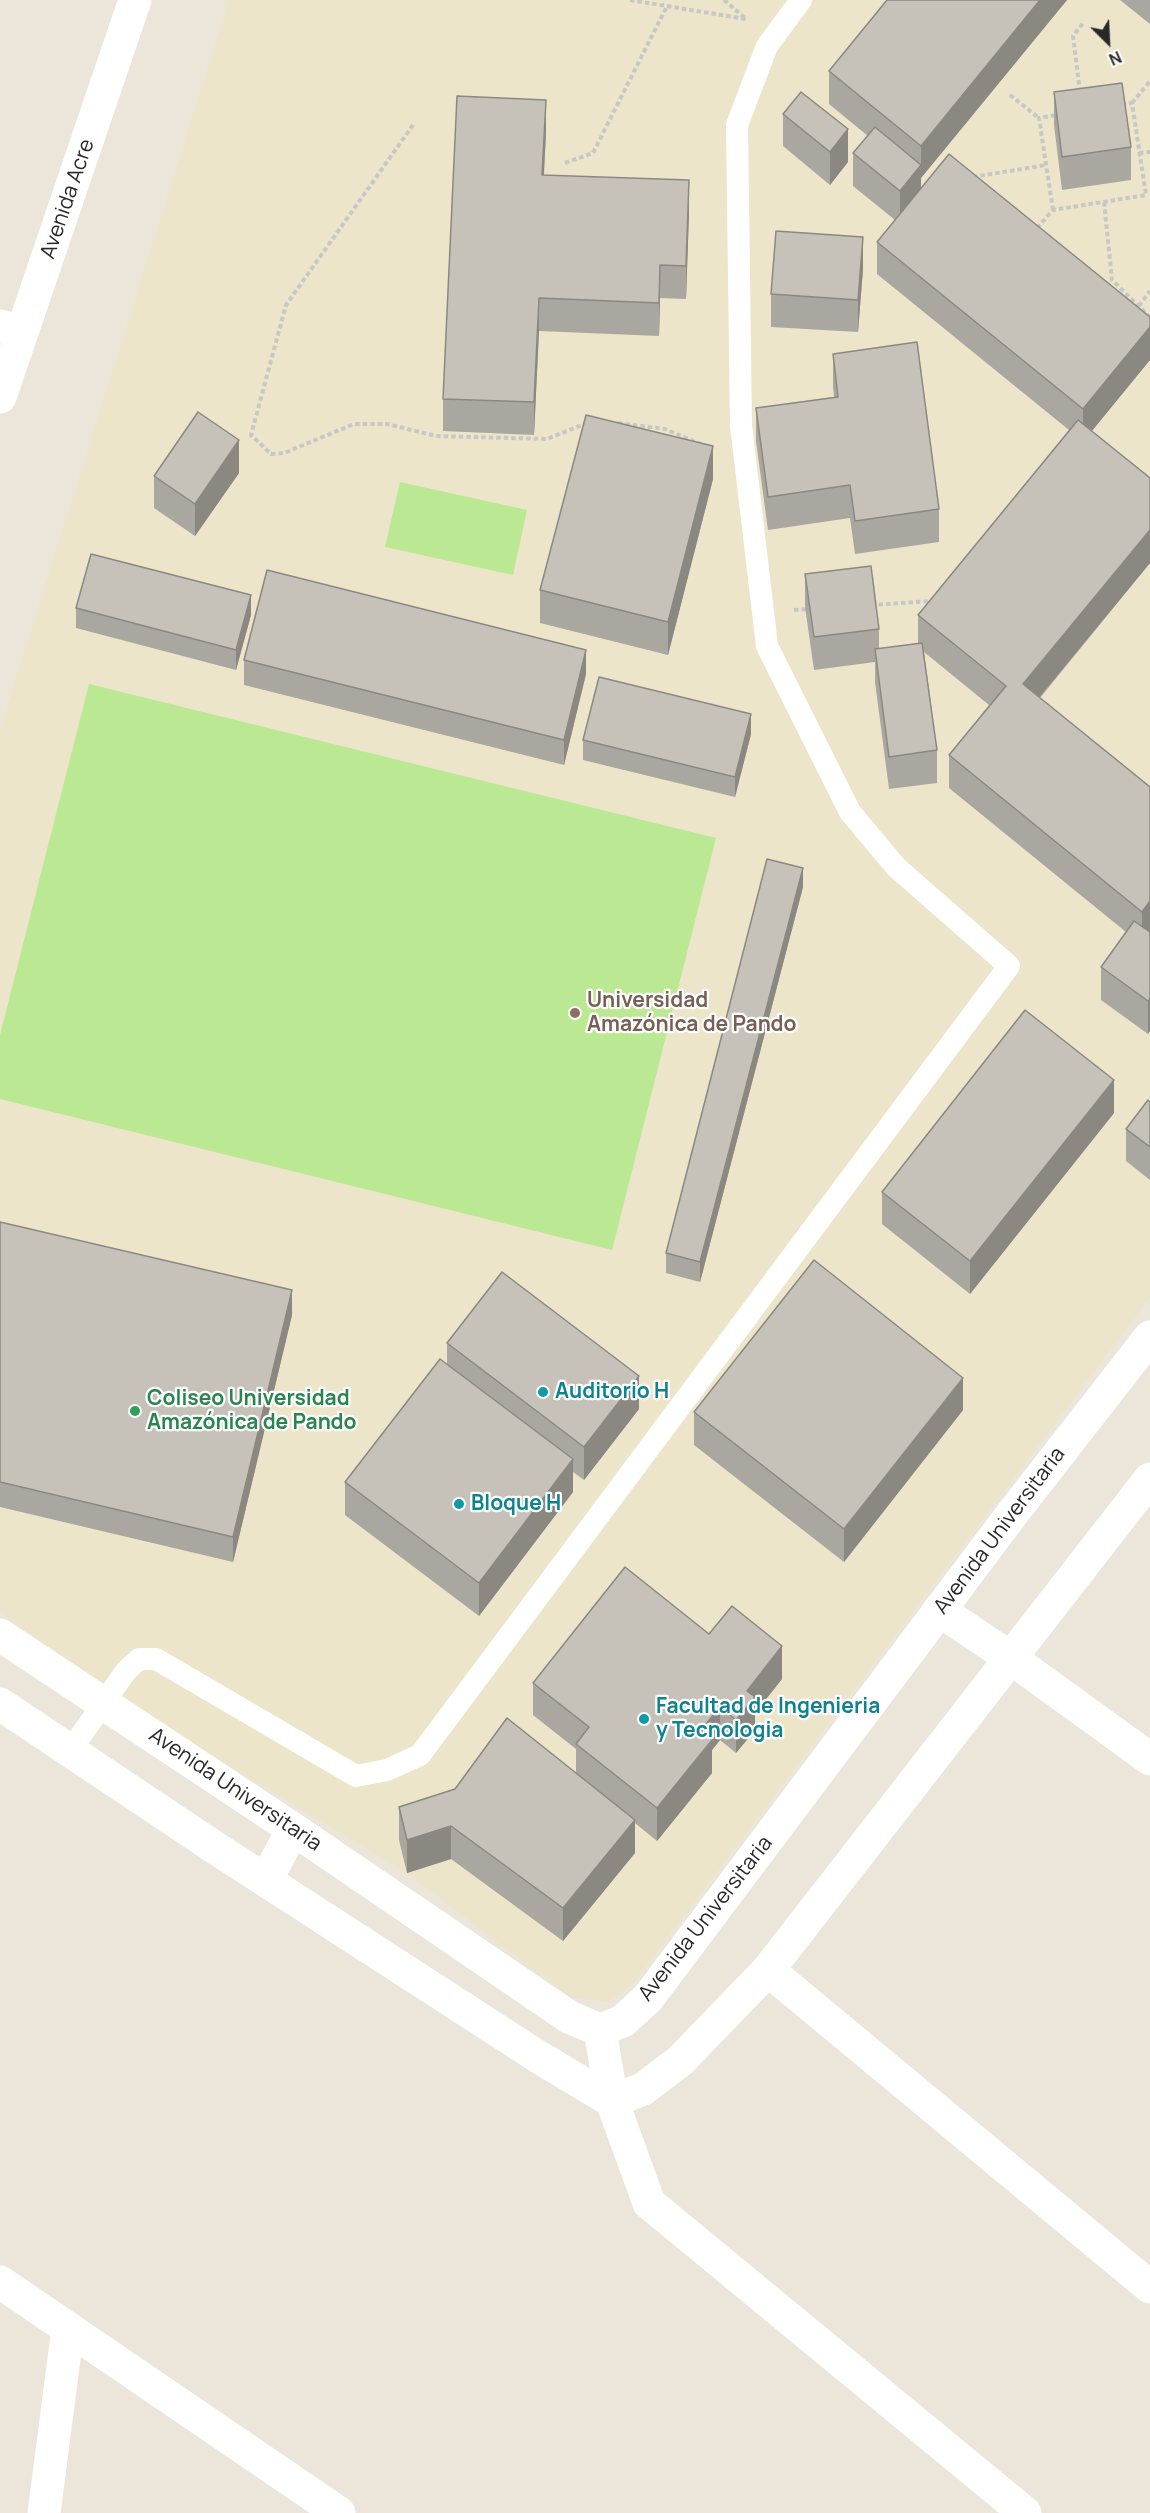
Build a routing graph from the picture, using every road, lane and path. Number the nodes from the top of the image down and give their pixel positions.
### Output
1 (135, 0) edge
2 (630, 0) edge
3 (801, 0) edge
4 (667, 6) junction
5 (746, 19) dead end
6 (1084, 22) dead end
7 (1150, 81) edge
8 (1010, 95) dead end
9 (1082, 100) edge
10 (1132, 103) junction
11 (1112, 106) edge
12 (1061, 114) edge
13 (1039, 118) junction
14 (413, 125) dead end
15 (1150, 152) edge
16 (1139, 153) junction
17 (565, 163) dead end
18 (1046, 165) junction
19 (974, 177) edge
20 (1148, 197) edge
21 (1104, 202) junction
22 (1053, 210) junction
23 (1037, 228) edge
24 (1150, 291) edge
25 (1139, 306) junction
26 (1150, 317) edge
27 (11, 329) edge
28 (0, 397) edge
29 (595, 420) edge
30 (607, 422) edge
31 (745, 463) junction
32 (935, 601) edge
33 (866, 606) edge
34 (820, 608) edge
35 (763, 612) junction
36 (1150, 1336) edge
37 (1150, 1479) edge
38 (939, 1610) junction
39 (0, 1635) edge
40 (1012, 1659) junction
41 (106, 1703) junction
42 (0, 1704) edge
43 (70, 1751) junction
44 (1150, 1759) edge
45 (293, 1829) junction
46 (266, 1880) junction
47 (768, 1970) junction
48 (600, 2030) junction
49 (612, 2101) junction
50 (0, 2283) edge
51 (1150, 2287) edge
52 (68, 2328) junction
53 (44, 2513) edge
54 (339, 2513) edge
55 (1025, 2513) edge

1 - 27 main road, Avenida Acre
2 - 4 path
3 - 31 lane
4 - 5 path
4 - 17 path
6 - 9 path
7 - 10 path
8 - 13 path
10 - 11 path
10 - 16 path
12 - 13 path
13 - 18 path
14 - 29 path
15 - 16 path
16 - 20 path
18 - 19 path
18 - 22 path
20 - 21 path
21 - 22 path
21 - 25 path
22 - 23 path
24 - 25 path
25 - 26 path
27 - 28 main road, Avenida Acre
30 - 31 path
31 - 35 lane
32 - 33 path
34 - 35 path
35 - 41 lane
36 - 38 main road, Avenida Universitaria
37 - 40 main road
38 - 40 main road
38 - 48 main road, Avenida Universitaria
39 - 41 main road, Avenida Universitaria
40 - 44 main road
40 - 47 main road
41 - 43 lane
41 - 45 main road, Avenida Universitaria
42 - 43 main road
43 - 46 main road
45 - 46 main road
45 - 48 main road, Avenida Universitaria
46 - 49 main road
47 - 49 main road
47 - 51 main road
48 - 49 main road
49 - 55 main road
50 - 52 main road
52 - 53 main road
52 - 54 main road

